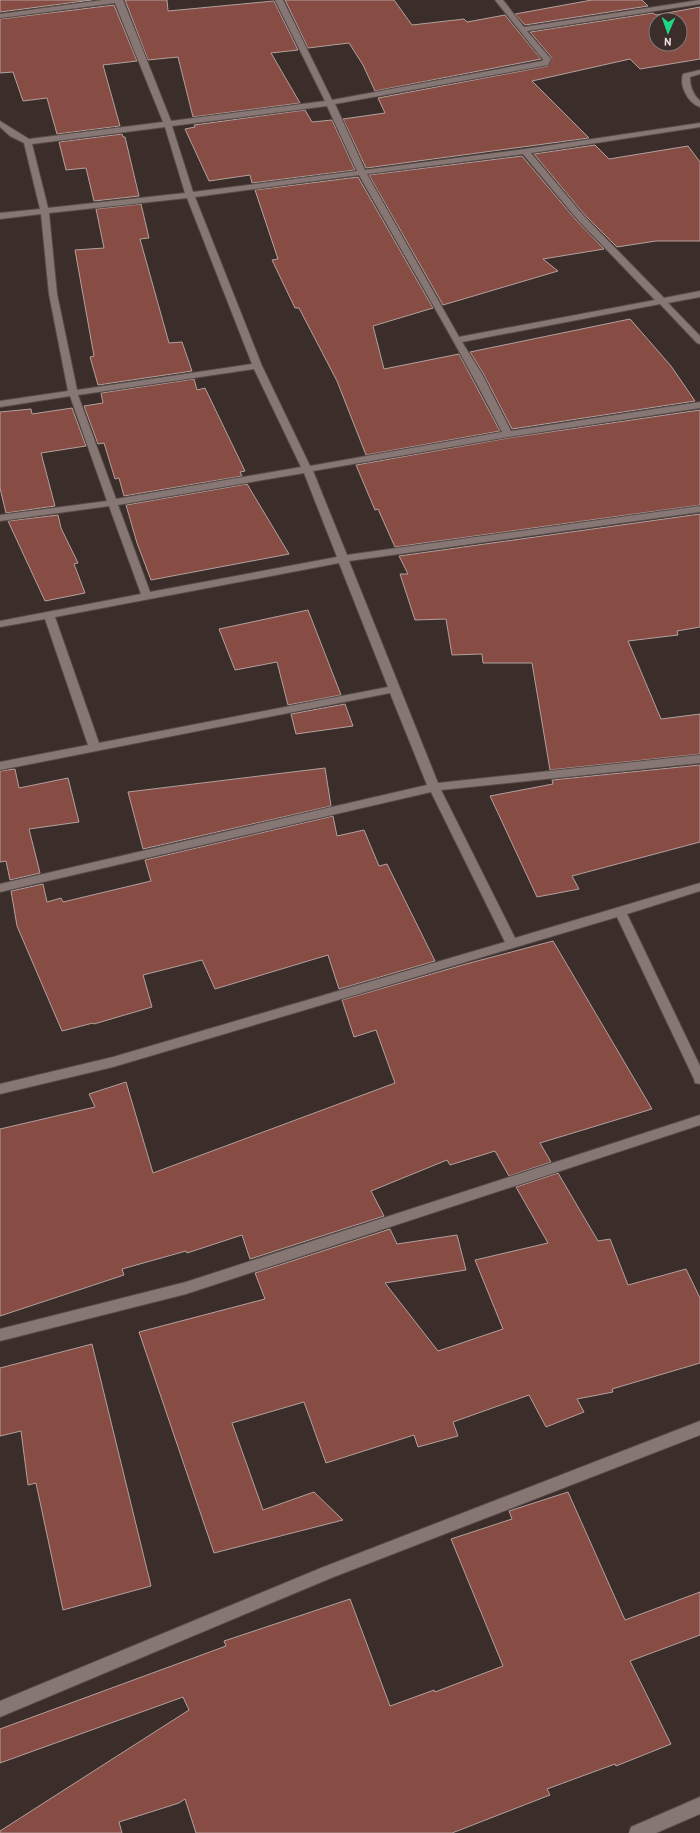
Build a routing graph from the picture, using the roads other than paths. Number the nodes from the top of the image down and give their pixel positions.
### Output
1 (118, 0) edge
2 (279, 0) edge
3 (499, 0) edge
4 (700, 2) edge
5 (0, 16) edge
6 (522, 30) junction
7 (700, 72) edge
8 (330, 103) junction
9 (700, 105) edge
10 (0, 123) edge
11 (168, 124) junction
12 (700, 125) edge
13 (28, 142) junction
14 (525, 151) junction
15 (362, 173) junction
16 (190, 195) junction
17 (45, 211) junction
18 (0, 216) edge
19 (700, 294) edge
20 (660, 301) junction
21 (456, 340) junction
22 (700, 341) edge
23 (257, 366) junction
24 (73, 393) junction
25 (0, 404) edge
26 (700, 405) edge
27 (508, 434) junction
28 (307, 469) junction
29 (112, 503) junction
30 (700, 509) edge
31 (0, 518) edge
32 (344, 559) junction
33 (147, 597) junction
34 (49, 616) junction
35 (0, 624) edge
36 (394, 689) junction
37 (95, 748) junction
38 (700, 760) edge
39 (0, 766) edge
40 (434, 787) junction
41 (700, 887) edge
42 (0, 888) edge
43 (620, 912) junction
44 (512, 944) junction
45 (700, 1079) edge
46 (0, 1089) edge
47 (700, 1120) edge
48 (0, 1335) edge
49 (700, 1428) edge
50 (0, 1709) edge
51 (700, 1805) edge
52 (637, 1833) edge

1 - 5 street
1 - 11 street
2 - 8 street
3 - 6 street
4 - 6 street
6 - 8 street
7 - 9 street
8 - 11 street
8 - 15 street
10 - 13 street
11 - 13 street
11 - 16 street
12 - 14 street
13 - 17 street
14 - 15 street
14 - 20 street
15 - 16 street
15 - 21 street
16 - 17 street
16 - 23 street
17 - 18 street
17 - 24 street
19 - 20 street
20 - 21 street
20 - 22 street
21 - 27 street
23 - 24 street
23 - 28 street
24 - 25 street
24 - 29 street
26 - 27 street
27 - 28 street
28 - 29 street
28 - 32 street
29 - 31 street
29 - 33 street
30 - 32 street
32 - 33 street
32 - 36 street
33 - 34 street
34 - 35 street
34 - 37 street
36 - 37 street
36 - 40 street
37 - 39 street
38 - 40 street
40 - 42 street
40 - 44 street
41 - 43 street
43 - 44 street
43 - 45 street
44 - 46 street
47 - 48 street
49 - 50 street
51 - 52 street

